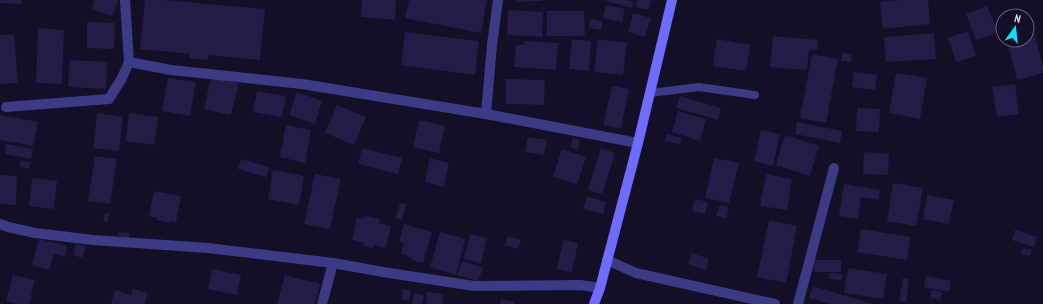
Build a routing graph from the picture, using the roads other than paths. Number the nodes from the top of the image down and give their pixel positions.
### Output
1 (125, 0) edge
2 (498, 0) edge
3 (672, 0) edge
4 (128, 62) junction
5 (650, 93) junction
6 (755, 95) dead end
7 (6, 107) dead end
8 (486, 114) junction
9 (638, 143) junction
10 (834, 168) dead end
11 (0, 224) edge
12 (607, 260) junction
13 (333, 263) junction
14 (600, 288) junction
15 (322, 304) edge
16 (594, 304) edge
17 (775, 304) edge
18 (798, 304) edge

1 - 4 street
2 - 8 street
3 - 5 main road
4 - 7 street
4 - 8 street
5 - 6 lane
5 - 9 main road
8 - 9 street
9 - 12 main road
10 - 18 street
11 - 13 street
12 - 14 main road
12 - 17 street
13 - 14 street
13 - 15 street
14 - 16 main road

